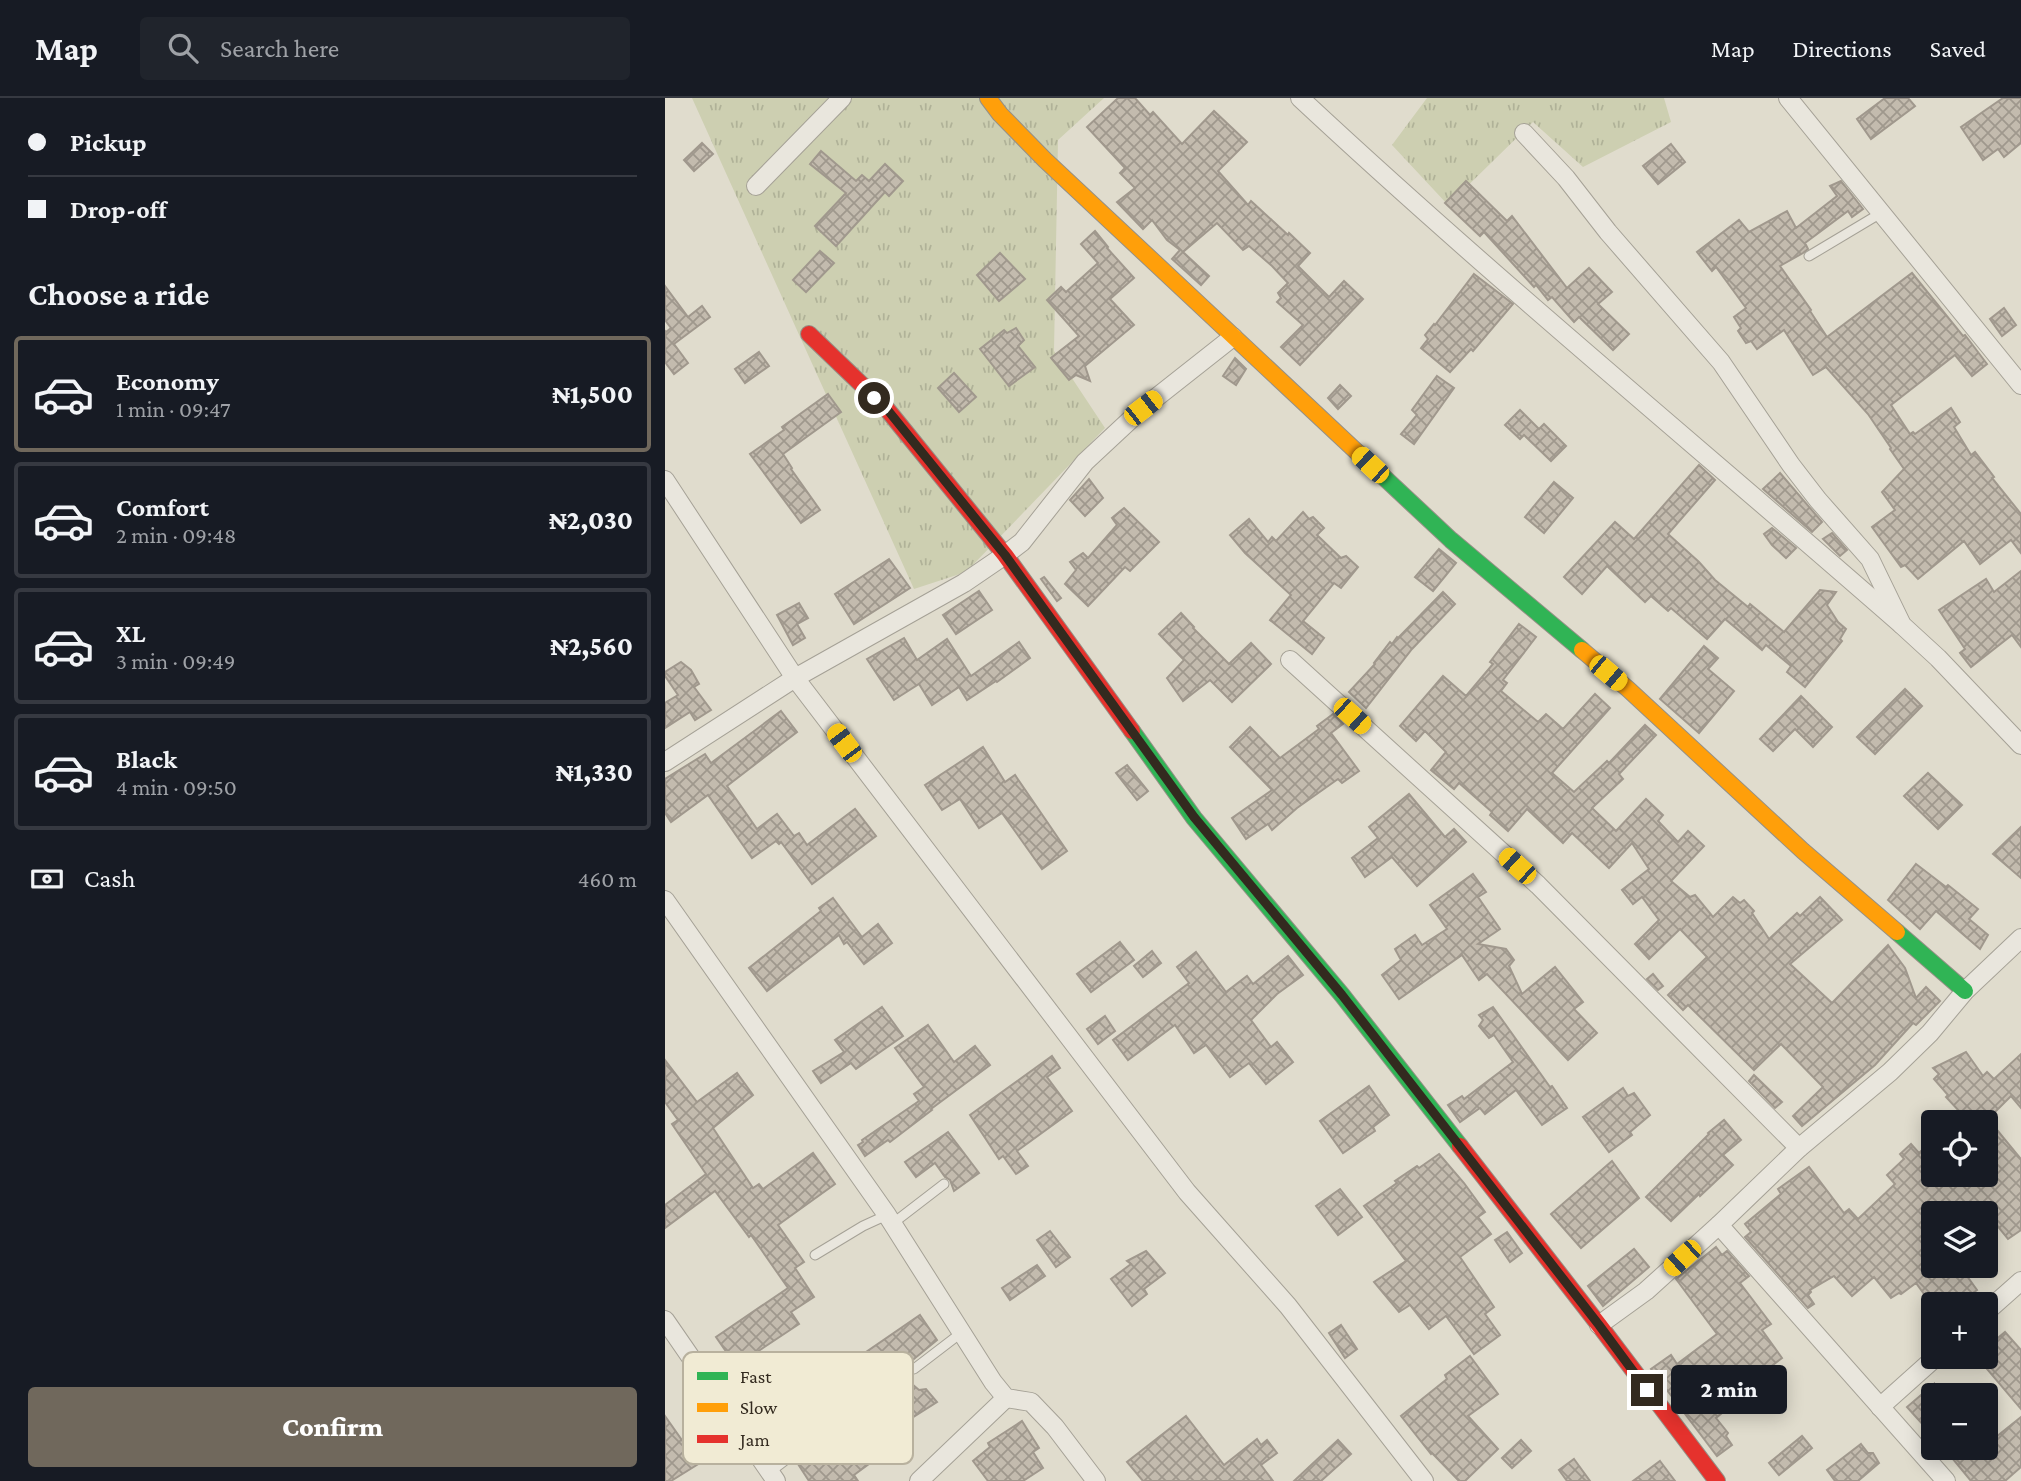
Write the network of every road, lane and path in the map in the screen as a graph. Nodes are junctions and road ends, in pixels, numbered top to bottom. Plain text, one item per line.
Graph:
1 (842, 98) edge
2 (988, 98) edge
3 (1300, 98) edge
4 (1788, 98) edge
5 (1524, 133) dead end
6 (756, 186) dead end
7 (1881, 213) junction
8 (1809, 256) dead end
9 (809, 334) dead end
10 (1233, 337) junction
11 (2021, 386) edge
12 (665, 480) edge
13 (1005, 555) junction
14 (1902, 625) junction
15 (1290, 660) dead end
16 (795, 678) junction
17 (2021, 745) edge
18 (665, 762) edge
19 (665, 900) edge
20 (2021, 938) edge
21 (1965, 991) junction
22 (1800, 1148) junction
23 (944, 1184) dead end
24 (890, 1220) junction
25 (1720, 1225) junction
26 (815, 1255) dead end
27 (2021, 1281) edge
28 (1998, 1301) edge
29 (665, 1320) edge
30 (1599, 1325) junction
31 (961, 1333) junction
32 (687, 1352) edge
33 (914, 1369) dead end
34 (1922, 1369) edge
35 (1006, 1398) junction
36 (1880, 1407) junction
37 (786, 1464) edge
38 (773, 1477) edge
39 (919, 1481) edge
40 (1096, 1481) edge
41 (1424, 1481) edge
42 (1717, 1481) edge
43 (1946, 1481) edge

1 - 6 street
2 - 10 street
3 - 14 street
4 - 7 street
5 - 14 street
7 - 8 lane
7 - 11 street
9 - 13 street
10 - 13 street
10 - 21 street
12 - 16 street
13 - 16 street
13 - 30 street
14 - 17 street
15 - 22 street
16 - 18 street
16 - 41 street
19 - 24 street
20 - 21 street
21 - 22 street
22 - 25 street
23 - 24 lane
24 - 26 lane
24 - 31 street
25 - 30 street
25 - 36 street
27 - 28 street
29 - 32 street
30 - 42 street
31 - 33 lane
31 - 35 street
34 - 36 street
35 - 39 street
35 - 40 street
36 - 43 street
37 - 38 lane

